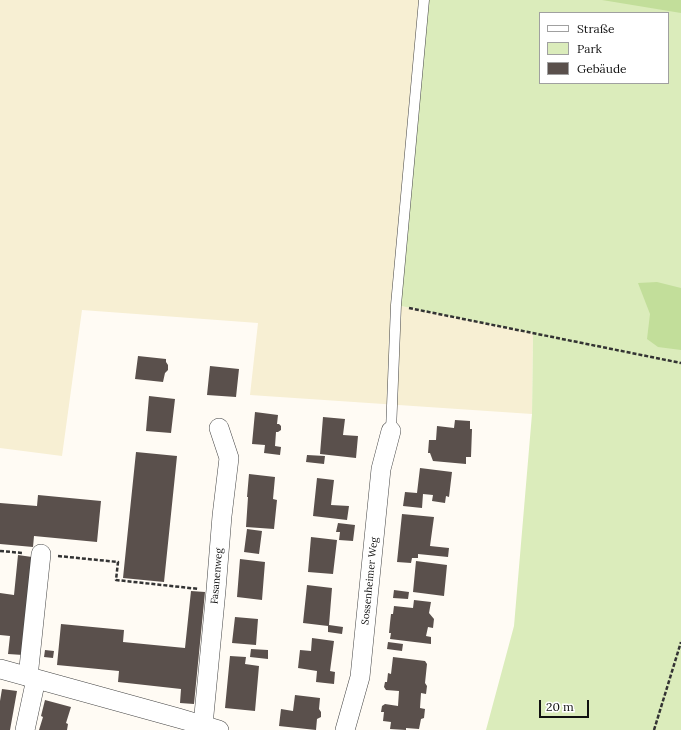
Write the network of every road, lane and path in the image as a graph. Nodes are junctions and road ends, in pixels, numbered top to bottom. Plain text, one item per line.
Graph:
1 (424, 0) edge
2 (396, 305) junction
3 (681, 363) edge
4 (219, 428) dead end
5 (391, 431) joint
6 (0, 551) edge
7 (41, 554) junction
8 (216, 590) junction
9 (681, 642) edge
10 (0, 669) edge
11 (32, 678) junction
12 (177, 724) edge
13 (211, 728) edge
14 (25, 730) edge
15 (345, 730) edge
16 (654, 730) edge

1 - 2 lane
2 - 3 path
2 - 5 lane
4 - 8 street, Fasanenweg
5 - 15 street, Sossenheimer Weg
6 - 7 path
7 - 8 path
7 - 11 street
8 - 13 street, Fasanenweg
9 - 16 path
10 - 11 street, Fasanenweg
11 - 12 street, Fasanenweg
11 - 14 street
12 - 13 street, Fasanenweg

